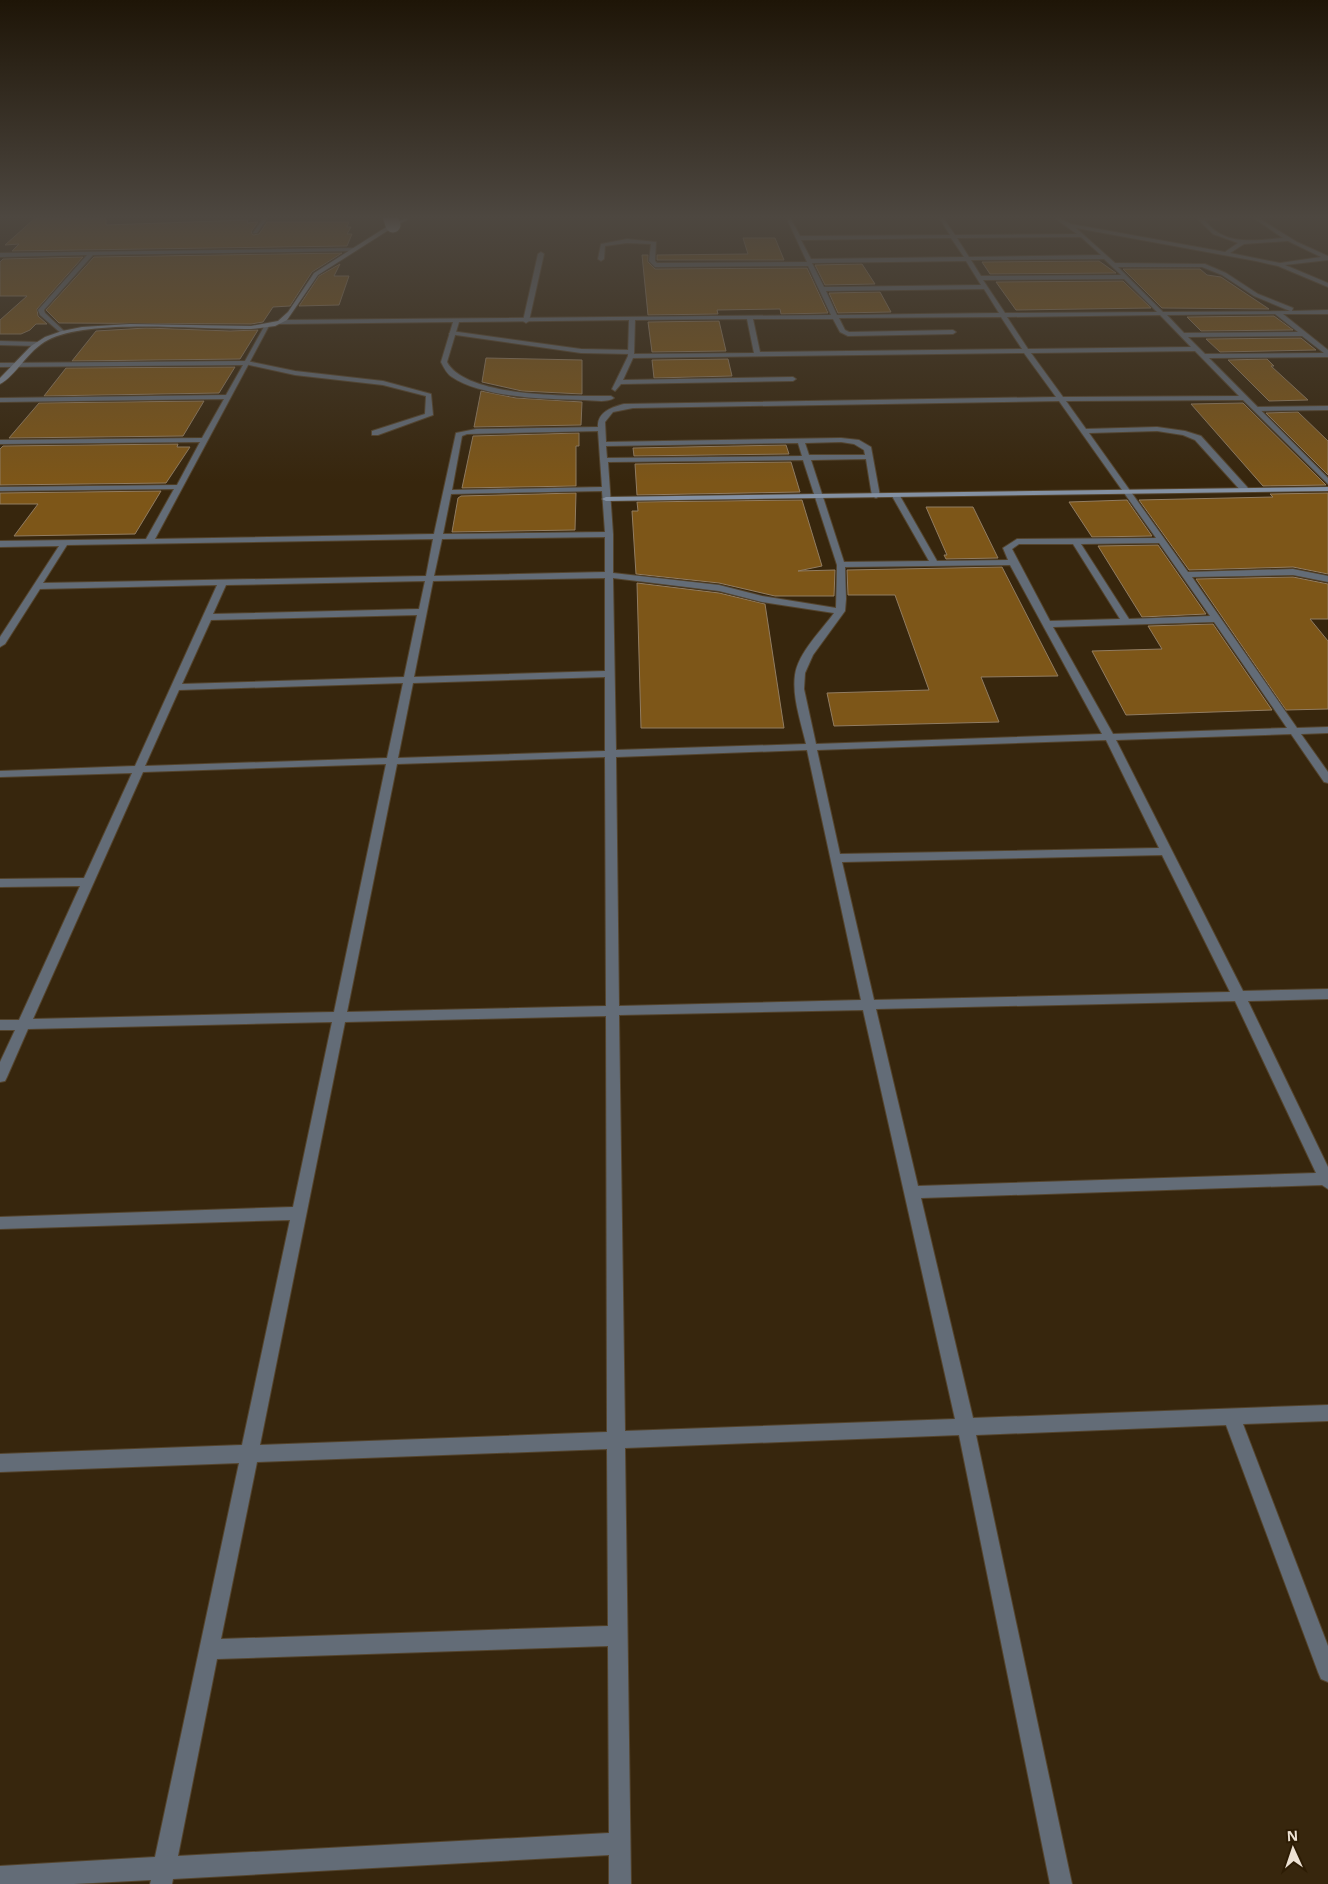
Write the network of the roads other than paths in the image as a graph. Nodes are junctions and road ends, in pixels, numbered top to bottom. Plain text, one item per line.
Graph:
1 (44, 307) edge
2 (294, 307) edge
3 (529, 307) edge
4 (830, 307) edge
5 (997, 307) edge
6 (1156, 307) edge
7 (1285, 307) edge
8 (1276, 312) junction
9 (1300, 312) junction
10 (1328, 312) edge
11 (1163, 314) junction
12 (1003, 316) junction
13 (897, 317) junction
14 (942, 317) junction
15 (836, 318) junction
16 (632, 319) junction
17 (750, 319) junction
18 (526, 321) junction
19 (280, 322) junction
20 (456, 322) junction
21 (268, 325) junction
22 (62, 332) junction
23 (953, 332) junction
24 (451, 333) junction
25 (907, 333) junction
26 (1304, 334) junction
27 (1183, 335) junction
28 (958, 339) dead end
29 (0, 343) edge
30 (37, 344) junction
31 (963, 345) dead end
32 (1197, 349) junction
33 (1026, 351) junction
34 (968, 352) junction
35 (631, 354) junction
36 (757, 354) junction
37 (1328, 354) edge
38 (1204, 356) junction
39 (247, 363) junction
40 (0, 365) edge
41 (16, 365) junction
42 (793, 379) dead end
43 (0, 382) edge
44 (618, 382) junction
45 (229, 397) junction
46 (611, 398) junction
47 (1059, 398) junction
48 (1245, 398) junction
49 (0, 400) edge
50 (614, 408) junction
51 (1328, 408) edge
52 (1256, 409) junction
53 (602, 429) junction
54 (1083, 431) junction
55 (375, 433) dead end
56 (205, 440) junction
57 (802, 440) junction
58 (0, 442) edge
59 (603, 444) junction
60 (870, 457) junction
61 (807, 458) junction
62 (604, 460) junction
63 (1328, 482) edge
64 (179, 486) junction
65 (0, 489) edge
66 (1328, 489) edge
67 (1245, 490) junction
68 (447, 492) junction
69 (1128, 492) junction
70 (606, 494) junction
71 (876, 496) junction
72 (896, 496) junction
73 (819, 497) junction
74 (609, 534) junction
75 (437, 537) junction
76 (1161, 540) junction
77 (1076, 541) junction
78 (149, 542) junction
79 (0, 544) edge
80 (64, 544) junction
81 (935, 564) junction
82 (841, 565) junction
83 (1017, 568) junction
84 (609, 575) junction
85 (1185, 575) junction
86 (429, 578) junction
87 (1328, 579) edge
88 (222, 582) junction
89 (37, 586) junction
90 (840, 611) junction
91 (422, 612) junction
92 (207, 617) junction
93 (1216, 619) junction
94 (1126, 622) junction
95 (1047, 624) junction
96 (0, 644) edge
97 (610, 674) junction
98 (408, 680) junction
99 (176, 687) junction
100 (1328, 730) edge
101 (1294, 731) junction
102 (1109, 738) junction
103 (812, 748) junction
104 (611, 755) junction
105 (391, 761) junction
106 (138, 769) junction
107 (0, 774) edge
108 (1328, 780) edge
109 (1166, 851) junction
110 (834, 858) junction
111 (88, 882) junction
112 (0, 883) edge
113 (1328, 994) edge
114 (1238, 996) junction
115 (870, 1005) junction
116 (613, 1010) junction
117 (338, 1017) junction
118 (0, 1025) edge
119 (24, 1025) junction
120 (0, 1077) edge
121 (1327, 1181) edge
122 (913, 1192) junction
123 (298, 1213) junction
124 (0, 1222) edge
125 (1328, 1413) edge
126 (1231, 1416) junction
127 (966, 1426) junction
128 (616, 1440) junction
129 (249, 1454) junction
130 (0, 1463) edge
131 (618, 1636) junction
132 (209, 1649) junction
133 (1328, 1672) edge
134 (620, 1844) junction
135 (163, 1876) edge
136 (0, 1878) edge
137 (620, 1884) edge
138 (1061, 1884) edge

1 - 22 street
2 - 19 street
3 - 18 street
4 - 15 street
5 - 12 street
6 - 11 street
7 - 9 street
8 - 9 street
8 - 11 street
8 - 26 street
9 - 10 street
11 - 12 street
11 - 27 street
12 - 14 street
12 - 33 street
13 - 14 street
13 - 15 street
13 - 25 street
14 - 23 street
15 - 17 street
15 - 25 street
16 - 17 street
16 - 18 street
16 - 35 street
17 - 36 street
18 - 20 street
19 - 20 street
19 - 21 street
20 - 24 street
21 - 22 street
21 - 39 street
22 - 30 street
23 - 25 street
23 - 28 street
24 - 35 street
24 - 46 street
26 - 27 street
26 - 37 street
27 - 32 street
29 - 30 street
30 - 41 street
31 - 34 street
32 - 33 street
32 - 38 street
33 - 34 street
33 - 47 street
34 - 36 street
35 - 36 street
35 - 44 street
37 - 38 street
38 - 48 street
39 - 41 street
39 - 45 street
39 - 55 street
40 - 41 street
41 - 43 street
42 - 44 street
44 - 46 street
45 - 49 street
45 - 56 street
46 - 50 street
47 - 48 street
47 - 50 street
47 - 54 street
48 - 52 street
50 - 53 street
51 - 52 street
52 - 63 street
53 - 59 street
53 - 68 street
54 - 67 street
54 - 69 street
56 - 58 street
56 - 64 street
57 - 59 street
57 - 60 street
57 - 61 street
59 - 62 street
60 - 61 street
60 - 71 street
61 - 62 street
61 - 73 street
62 - 70 street
64 - 65 street
64 - 78 street
66 - 67 street
67 - 69 street
68 - 70 street
68 - 75 street
69 - 72 street
69 - 76 street
70 - 73 street
70 - 74 street
71 - 72 street
71 - 73 street
72 - 81 street
73 - 82 street
74 - 75 street
74 - 84 street
75 - 78 street
75 - 86 street
76 - 77 street
76 - 85 street
77 - 83 street
77 - 94 street
78 - 80 street
79 - 80 street
80 - 89 street
81 - 82 street
81 - 83 street
82 - 90 street
83 - 95 street
84 - 86 street
84 - 90 street
84 - 97 street
85 - 87 street
85 - 93 street
86 - 88 street
86 - 91 street
88 - 89 street
88 - 92 street
89 - 96 street
90 - 103 street
91 - 92 street
91 - 98 street
92 - 99 street
93 - 94 street
93 - 101 street
94 - 95 street
95 - 102 street
97 - 98 street
97 - 104 street
98 - 99 street
98 - 105 street
99 - 106 street
100 - 101 street
101 - 102 street
101 - 108 street
102 - 103 street
102 - 109 street
103 - 104 street
103 - 110 street
104 - 105 street
104 - 116 street
105 - 106 street
105 - 117 street
106 - 107 street
106 - 111 street
109 - 110 street
109 - 114 street
110 - 115 street
111 - 112 street
111 - 119 street
113 - 114 street
114 - 115 street
114 - 121 street
115 - 116 street
115 - 122 street
116 - 117 street
116 - 128 street
117 - 119 street
117 - 123 street
118 - 119 street
119 - 120 street
121 - 122 street
122 - 127 street
123 - 124 street
123 - 129 street
125 - 126 street
126 - 127 street
126 - 133 street
127 - 128 street
127 - 138 street
128 - 129 street
128 - 131 street
129 - 130 street
129 - 132 street
131 - 132 street
131 - 134 street
132 - 135 street
134 - 135 street
134 - 137 street
135 - 136 street

